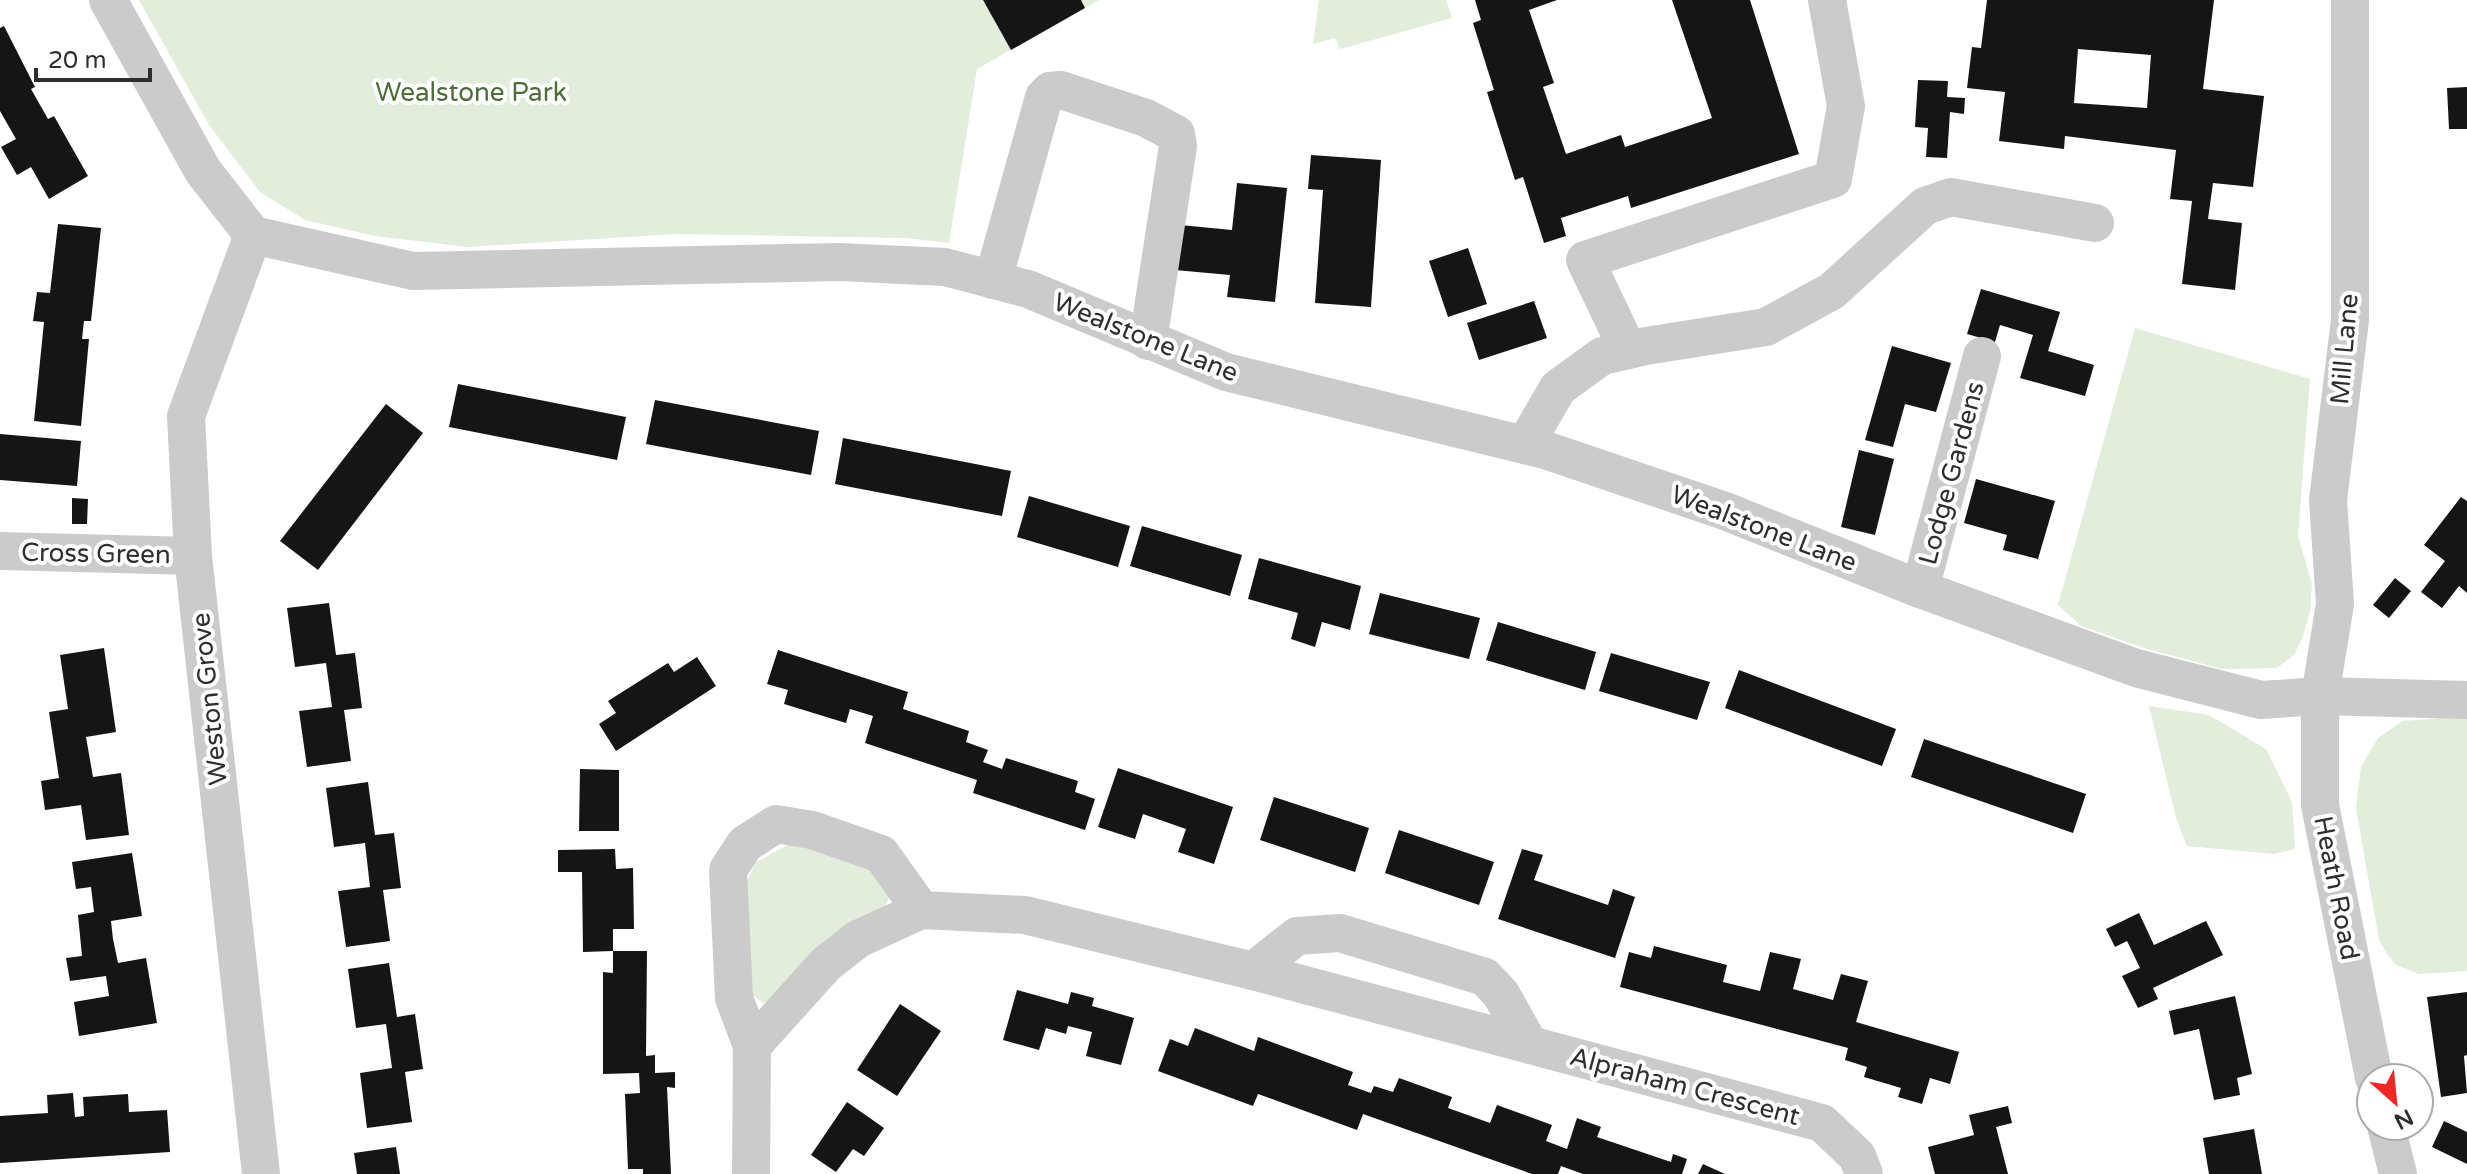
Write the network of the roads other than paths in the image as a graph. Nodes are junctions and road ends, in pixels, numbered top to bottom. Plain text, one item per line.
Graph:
1 (108, 0) edge
2 (1827, 0) edge
3 (2350, 0) edge
4 (2095, 223) dead end
5 (253, 235) junction
6 (993, 280) junction
7 (1148, 341) junction
8 (1628, 350) junction
9 (1982, 356) dead end
10 (1525, 445) junction
11 (0, 551) edge
12 (193, 556) junction
13 (1920, 589) junction
14 (2320, 696) junction
15 (2467, 700) edge
16 (921, 910) junction
17 (1253, 971) junction
18 (1529, 1044) junction
19 (752, 1046) junction
20 (2371, 1062) edge
21 (2390, 1142) edge
22 (261, 1174) edge
23 (751, 1174) edge
24 (1864, 1174) edge
25 (2398, 1174) edge

1 - 5 street
2 - 8 street
3 - 14 street, Mill Lane
4 - 8 street
5 - 6 street, Wealstone Lane
5 - 12 street, Weston Grove
6 - 7 street, Wealstone Lane
6 - 7 street
7 - 10 street, Wealstone Lane
8 - 10 street
9 - 13 street, Lodge Gardens
10 - 13 street, Wealstone Lane
11 - 12 street, Cross Green
12 - 22 street, Weston Grove
13 - 14 street, Wealstone Lane
14 - 15 street, Wealstone Lane
14 - 20 street, Heath Road
16 - 17 street, Alpraham Crescent
16 - 19 street, Alpraham Crescent
16 - 19 street
17 - 18 street, Alpraham Crescent
17 - 18 street
18 - 24 street, Alpraham Crescent
19 - 23 street
21 - 25 street

